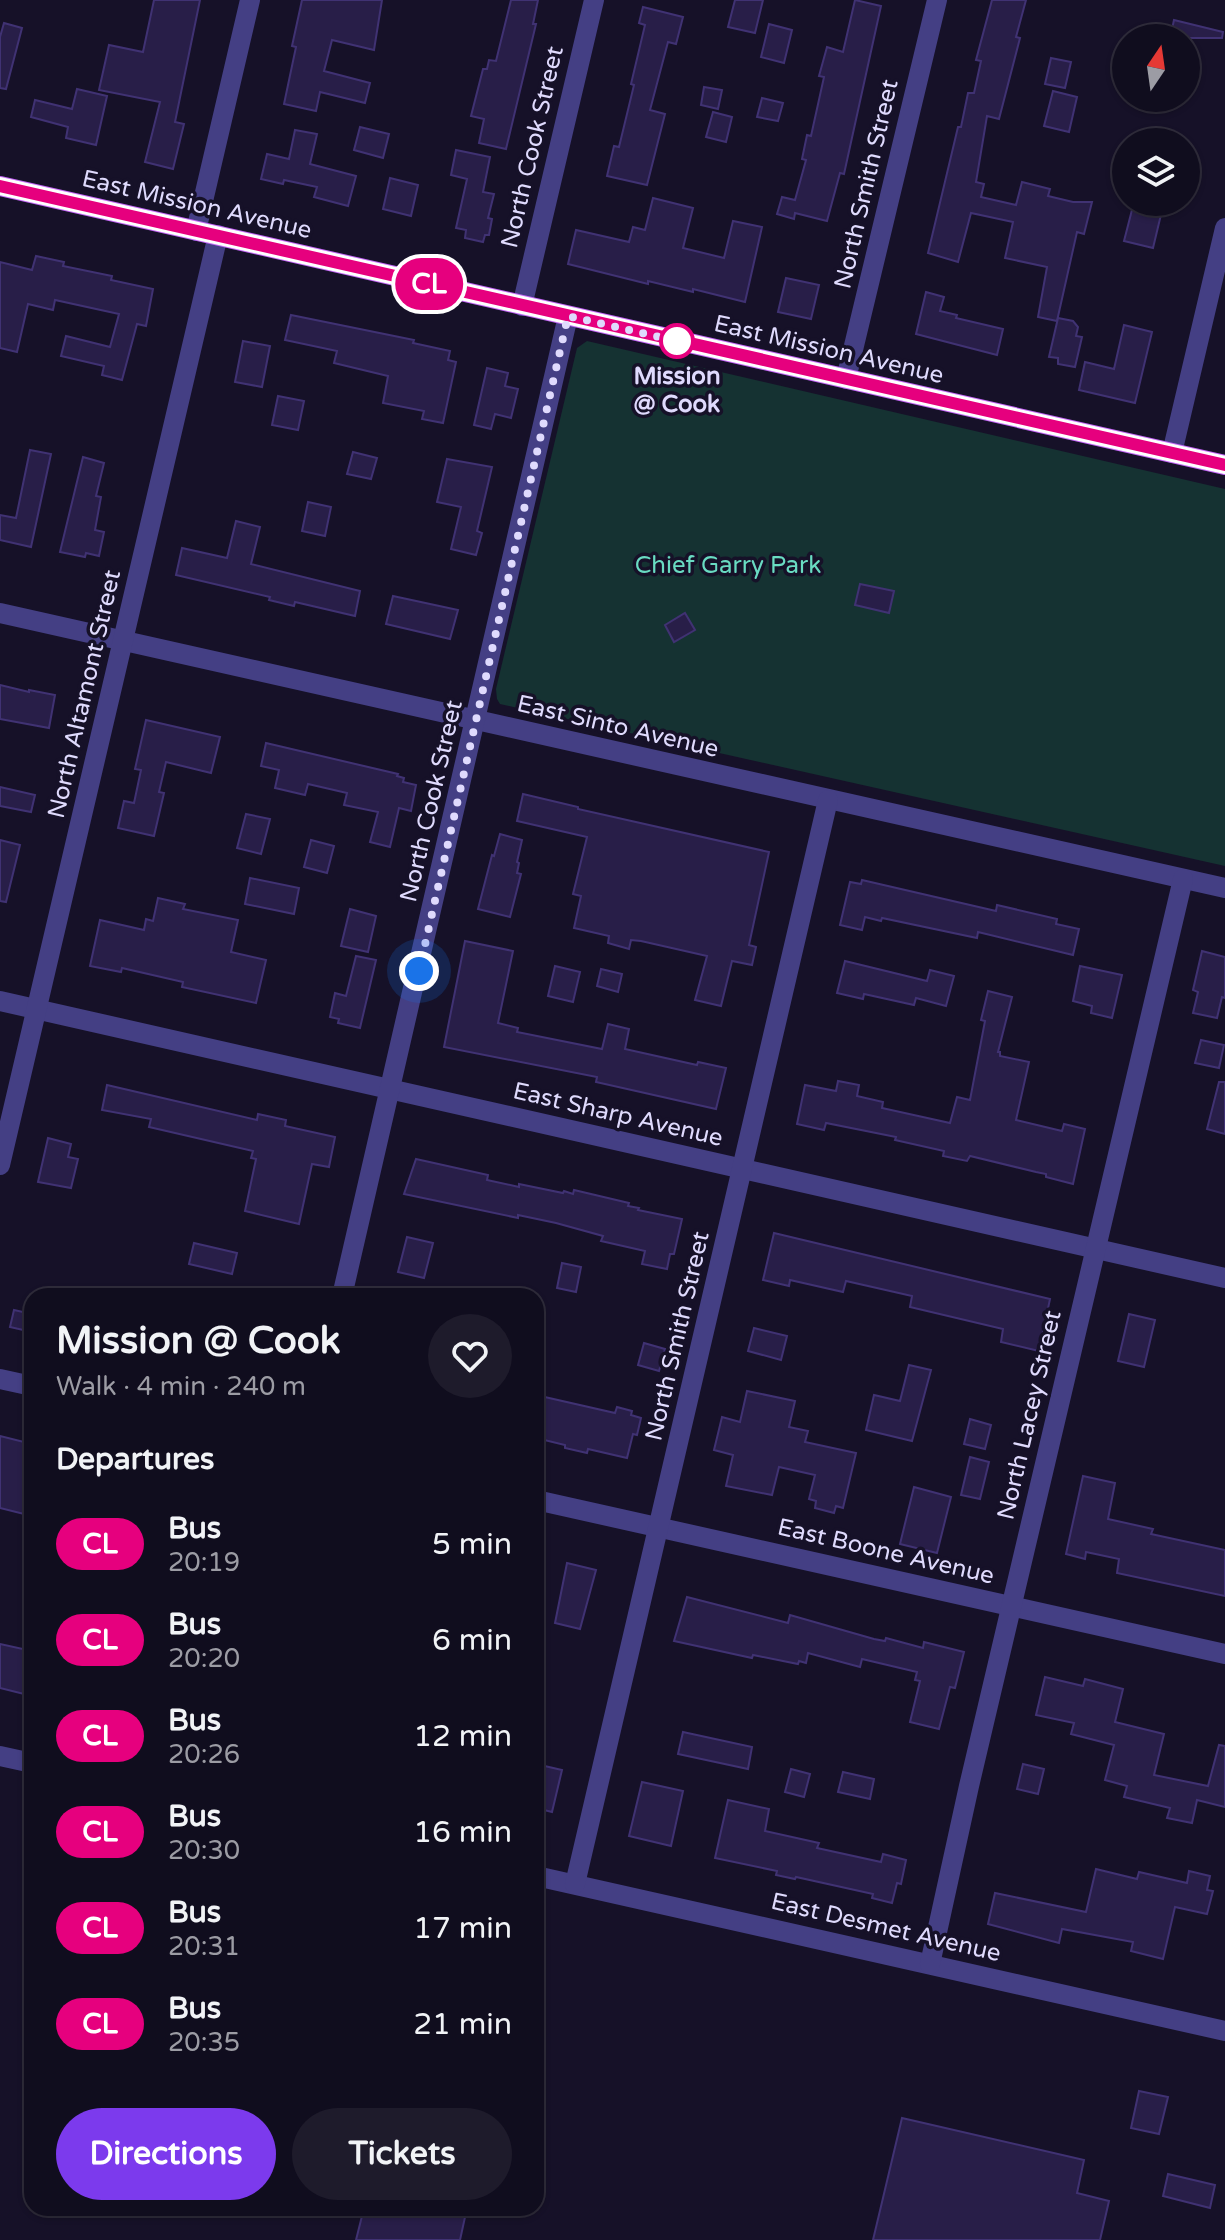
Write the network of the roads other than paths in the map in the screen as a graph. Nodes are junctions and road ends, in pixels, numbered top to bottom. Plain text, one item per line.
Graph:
1 (250, 0) edge
2 (594, 0) edge
3 (937, 0) edge
4 (0, 186) edge
5 (1225, 228) edge
6 (196, 231) junction
7 (218, 235) junction
8 (522, 306) junction
9 (568, 316) junction
10 (846, 379) junction
11 (1172, 453) junction
12 (1225, 465) edge
13 (0, 613) edge
14 (124, 639) junction
15 (476, 721) junction
16 (828, 800) junction
17 (1183, 879) junction
18 (1225, 888) edge
19 (0, 1001) edge
20 (35, 1009) junction
21 (390, 1089) junction
22 (0, 1165) edge
23 (742, 1169) junction
24 (1095, 1248) junction
25 (1225, 1278) edge
26 (344, 1288) edge
27 (0, 1379) edge
28 (24, 1384) edge
29 (544, 1502) edge
30 (660, 1527) junction
31 (1011, 1606) junction
32 (1225, 1654) edge
33 (0, 1756) edge
34 (24, 1761) edge
35 (544, 1878) edge
36 (575, 1884) junction
37 (930, 1964) junction
38 (1225, 2031) edge

1 - 6 street
2 - 8 street, North Cook Street
3 - 10 street, North Smith Street
4 - 6 main road, East Mission Avenue
5 - 11 street
6 - 7 main road, East Mission Avenue
7 - 8 main road, East Mission Avenue
7 - 14 street, North Altamont Street
8 - 9 main road, East Mission Avenue
9 - 10 main road, East Mission Avenue
9 - 15 street, North Cook Street
10 - 11 main road, East Mission Avenue
11 - 12 main road, East Mission Avenue
13 - 14 street, East Sinto Avenue
14 - 15 street, East Sinto Avenue
14 - 20 street, North Altamont Street
15 - 16 street, East Sinto Avenue
15 - 21 street, North Cook Street
16 - 17 street, East Sinto Avenue
16 - 23 street, North Smith Street
17 - 18 street, East Sinto Avenue
17 - 24 street, North Lacey Street
19 - 20 street, East Sharp Avenue
20 - 21 street, East Sharp Avenue
20 - 22 street, North Altamont Street
21 - 23 street, East Sharp Avenue
21 - 26 street, North Cook Street
23 - 24 street, East Sharp Avenue
23 - 30 street, North Smith Street
24 - 25 street, East Sharp Avenue
24 - 31 street, North Lacey Street
27 - 28 street
29 - 30 street, East Boone Avenue
30 - 31 street, East Boone Avenue
30 - 36 street, North Smith Street
31 - 32 street, East Boone Avenue
31 - 37 street, North Lacey Street
33 - 34 street
35 - 36 street, East Desmet Avenue
36 - 37 street, East Desmet Avenue
37 - 38 street, East Desmet Avenue

